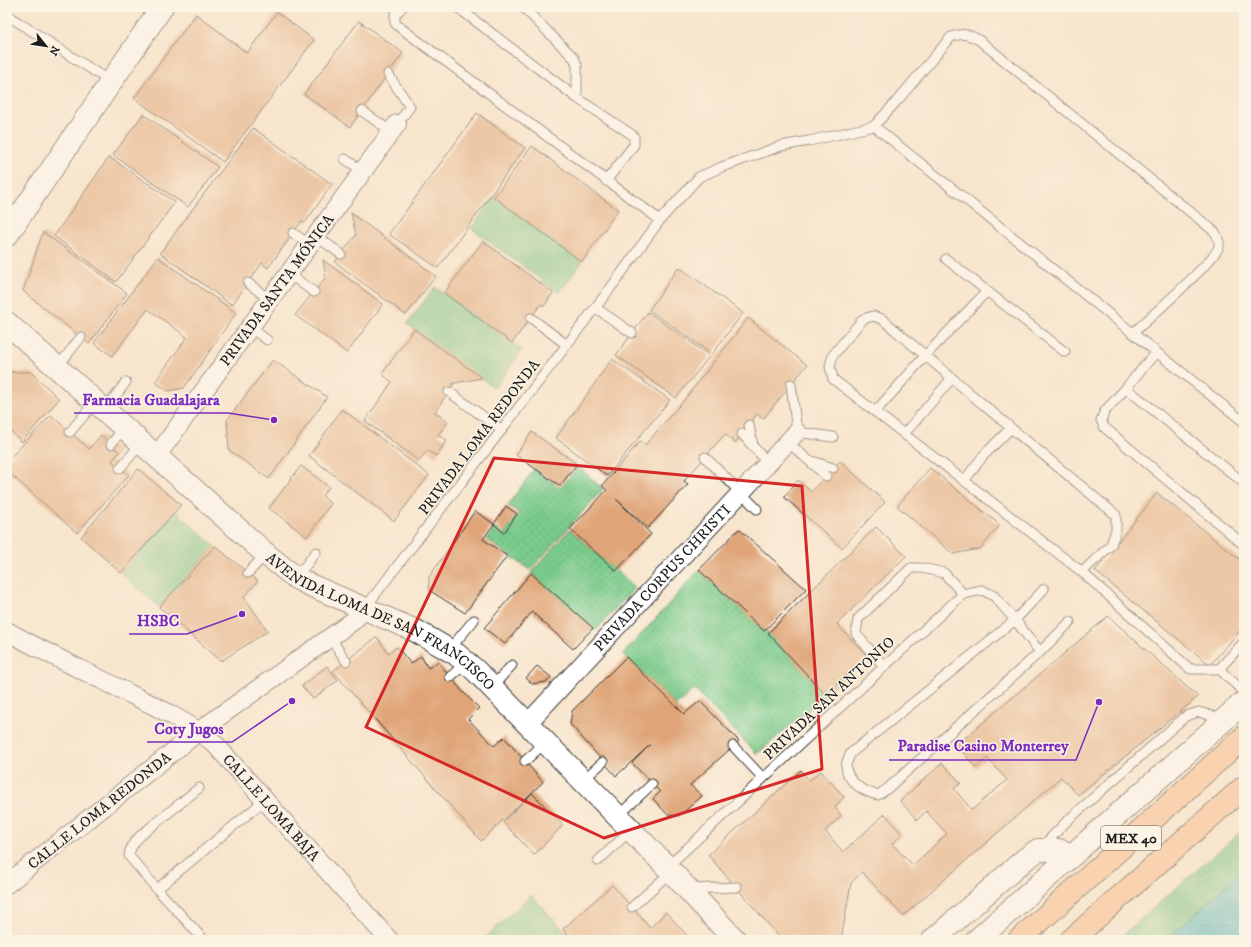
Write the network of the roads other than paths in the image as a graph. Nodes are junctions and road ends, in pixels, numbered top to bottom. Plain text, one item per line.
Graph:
1 (162, 7) edge
2 (402, 7) edge
3 (457, 7) edge
4 (523, 7) edge
5 (7, 15) edge
6 (388, 74) dead end
7 (111, 82) junction
8 (577, 98) junction
9 (362, 111) dead end
10 (874, 126) junction
11 (394, 128) junction
12 (345, 159) dead end
13 (363, 171) junction
14 (606, 181) junction
15 (660, 220) junction
16 (293, 233) dead end
17 (7, 235) edge
18 (313, 240) junction
19 (341, 254) dead end
20 (946, 259) dead end
21 (289, 274) junction
22 (248, 283) dead end
23 (987, 291) junction
24 (314, 292) dead end
25 (270, 300) junction
26 (596, 308) junction
27 (531, 318) dead end
28 (8, 327) edge
29 (250, 327) junction
30 (632, 333) dead end
31 (1133, 333) junction
32 (81, 337) dead end
33 (267, 340) dead end
34 (567, 345) junction
35 (1065, 352) dead end
36 (1156, 352) junction
37 (926, 355) junction
38 (57, 368) junction
39 (952, 378) junction
40 (126, 382) dead end
41 (791, 384) dead end
42 (1126, 388) junction
43 (449, 392) dead end
44 (100, 406) junction
45 (876, 412) junction
46 (1244, 422) edge
47 (749, 425) dead end
48 (1011, 428) junction
49 (502, 430) junction
50 (70, 432) dead end
51 (742, 434) dead end
52 (904, 434) junction
53 (793, 437) junction
54 (833, 437) dead end
55 (753, 446) junction
56 (149, 450) junction
57 (705, 457) dead end
58 (808, 460) junction
59 (768, 463) junction
60 (120, 468) dead end
61 (833, 468) dead end
62 (826, 476) dead end
63 (964, 481) junction
64 (1244, 483) edge
65 (741, 493) junction
66 (757, 509) dead end
67 (1244, 545) edge
68 (316, 552) dead end
69 (266, 554) junction
70 (1082, 572) junction
71 (248, 573) dead end
72 (296, 578) junction
73 (1044, 589) dead end
74 (963, 594) junction
75 (365, 609) junction
76 (474, 620) dead end
77 (1015, 620) junction
78 (1070, 622) dead end
79 (7, 631) edge
80 (330, 637) junction
81 (1244, 642) edge
82 (449, 650) junction
83 (1040, 652) junction
84 (346, 661) dead end
85 (466, 663) junction
86 (512, 665) dead end
87 (884, 666) junction
88 (1219, 669) junction
89 (450, 677) dead end
90 (492, 687) junction
91 (1244, 692) edge
92 (1244, 702) edge
93 (1224, 720) junction
94 (527, 724) junction
95 (199, 731) junction
96 (1244, 737) edge
97 (545, 743) junction
98 (733, 746) dead end
99 (525, 761) dead end
100 (603, 762) dead end
101 (763, 778) junction
102 (582, 781) junction
103 (652, 784) dead end
104 (1244, 787) edge
105 (200, 788) dead end
106 (265, 800) junction
107 (624, 824) junction
108 (1038, 850) junction
109 (1073, 855) junction
110 (598, 861) dead end
111 (669, 869) junction
112 (7, 884) edge
113 (737, 887) dead end
114 (158, 889) junction
115 (687, 889) junction
116 (632, 907) dead end
117 (204, 940) edge
118 (390, 940) edge
119 (735, 940) edge
120 (933, 940) edge
121 (977, 940) edge
122 (1019, 940) edge
123 (1071, 940) edge

1 - 7 street
2 - 14 lane
3 - 8 lane
4 - 8 lane
5 - 7 lane
6 - 11 lane
7 - 17 street
8 - 14 lane
9 - 11 lane
10 - 15 lane, PRIVADA LOMA REDONDA
10 - 31 lane
10 - 31 lane
11 - 13 street, PRIVADA SANTA MÓNICA
12 - 13 lane
13 - 18 street, PRIVADA SANTA MÓNICA
14 - 15 lane
15 - 26 lane, PRIVADA LOMA REDONDA
16 - 18 lane
18 - 19 lane
18 - 21 street, PRIVADA SANTA MÓNICA
20 - 23 lane
21 - 24 lane
21 - 25 street, PRIVADA SANTA MÓNICA
22 - 25 lane
23 - 35 lane
23 - 37 lane
25 - 29 street, PRIVADA SANTA MÓNICA
26 - 30 lane
26 - 34 lane, PRIVADA LOMA REDONDA
27 - 34 lane
28 - 38 street, AVENIDA LOMA DE SAN FRANCISCO
29 - 33 lane
29 - 56 street, PRIVADA SANTA MÓNICA
31 - 36 lane
32 - 38 lane
34 - 49 lane, PRIVADA LOMA REDONDA
36 - 42 lane
36 - 46 lane
37 - 39 lane
37 - 45 lane
37 - 45 lane
38 - 44 street, AVENIDA LOMA DE SAN FRANCISCO
39 - 48 lane
39 - 52 lane
40 - 44 lane
41 - 53 lane
42 - 64 lane
42 - 67 lane
43 - 49 lane
44 - 50 lane
44 - 56 street, AVENIDA LOMA DE SAN FRANCISCO
45 - 52 lane
47 - 55 lane
48 - 63 lane
48 - 70 lane
49 - 75 lane, PRIVADA LOMA REDONDA
51 - 55 lane
52 - 63 lane
53 - 54 lane
53 - 58 lane
53 - 59 street, PRIVADA CORPUS CHRISTI
55 - 59 lane
56 - 60 lane
56 - 69 street, AVENIDA LOMA DE SAN FRANCISCO
57 - 65 lane
58 - 61 lane
58 - 62 lane
59 - 65 street, PRIVADA CORPUS CHRISTI
63 - 70 lane
65 - 66 lane
65 - 94 street, PRIVADA CORPUS CHRISTI
68 - 72 lane
69 - 71 lane
69 - 72 street, AVENIDA LOMA DE SAN FRANCISCO
70 - 88 lane
72 - 75 street, AVENIDA LOMA DE SAN FRANCISCO
73 - 77 lane
74 - 77 lane
74 - 87 lane, PRIVADA SAN ANTONIO
74 - 87 lane
75 - 80 street, CALLE LOMA REDONDA
75 - 82 street, AVENIDA LOMA DE SAN FRANCISCO
76 - 82 lane
77 - 83 lane
77 - 83 lane
78 - 83 lane
79 - 95 street, CALLE LOMA BAJA
80 - 84 lane
80 - 95 street, CALLE LOMA REDONDA
81 - 88 lane
82 - 85 street, AVENIDA LOMA DE SAN FRANCISCO
85 - 89 lane
85 - 90 street, AVENIDA LOMA DE SAN FRANCISCO
86 - 90 lane
87 - 101 lane, PRIVADA SAN ANTONIO
88 - 91 lane
90 - 94 street, AVENIDA LOMA DE SAN FRANCISCO
92 - 93 street
93 - 108 lane
93 - 109 street
94 - 97 street, AVENIDA LOMA DE SAN FRANCISCO
95 - 106 street, CALLE LOMA BAJA
95 - 112 street, CALLE LOMA REDONDA
96 - 122 highway, MEX 40
97 - 99 lane
97 - 102 street, AVENIDA LOMA DE SAN FRANCISCO
98 - 101 lane
100 - 102 lane
101 - 111 lane, PRIVADA SAN ANTONIO
102 - 107 street, AVENIDA LOMA DE SAN FRANCISCO
103 - 107 lane
104 - 123 highway, MEX 40
105 - 114 lane
106 - 114 lane
106 - 118 street, CALLE LOMA BAJA
107 - 110 lane
107 - 111 street, AVENIDA LOMA DE SAN FRANCISCO
108 - 109 street
108 - 120 street
109 - 121 street
111 - 115 street, AVENIDA LOMA DE SAN FRANCISCO
111 - 116 lane, PRIVADA SAN ANTONIO
113 - 115 lane
114 - 117 lane
115 - 119 street, AVENIDA LOMA DE SAN FRANCISCO

